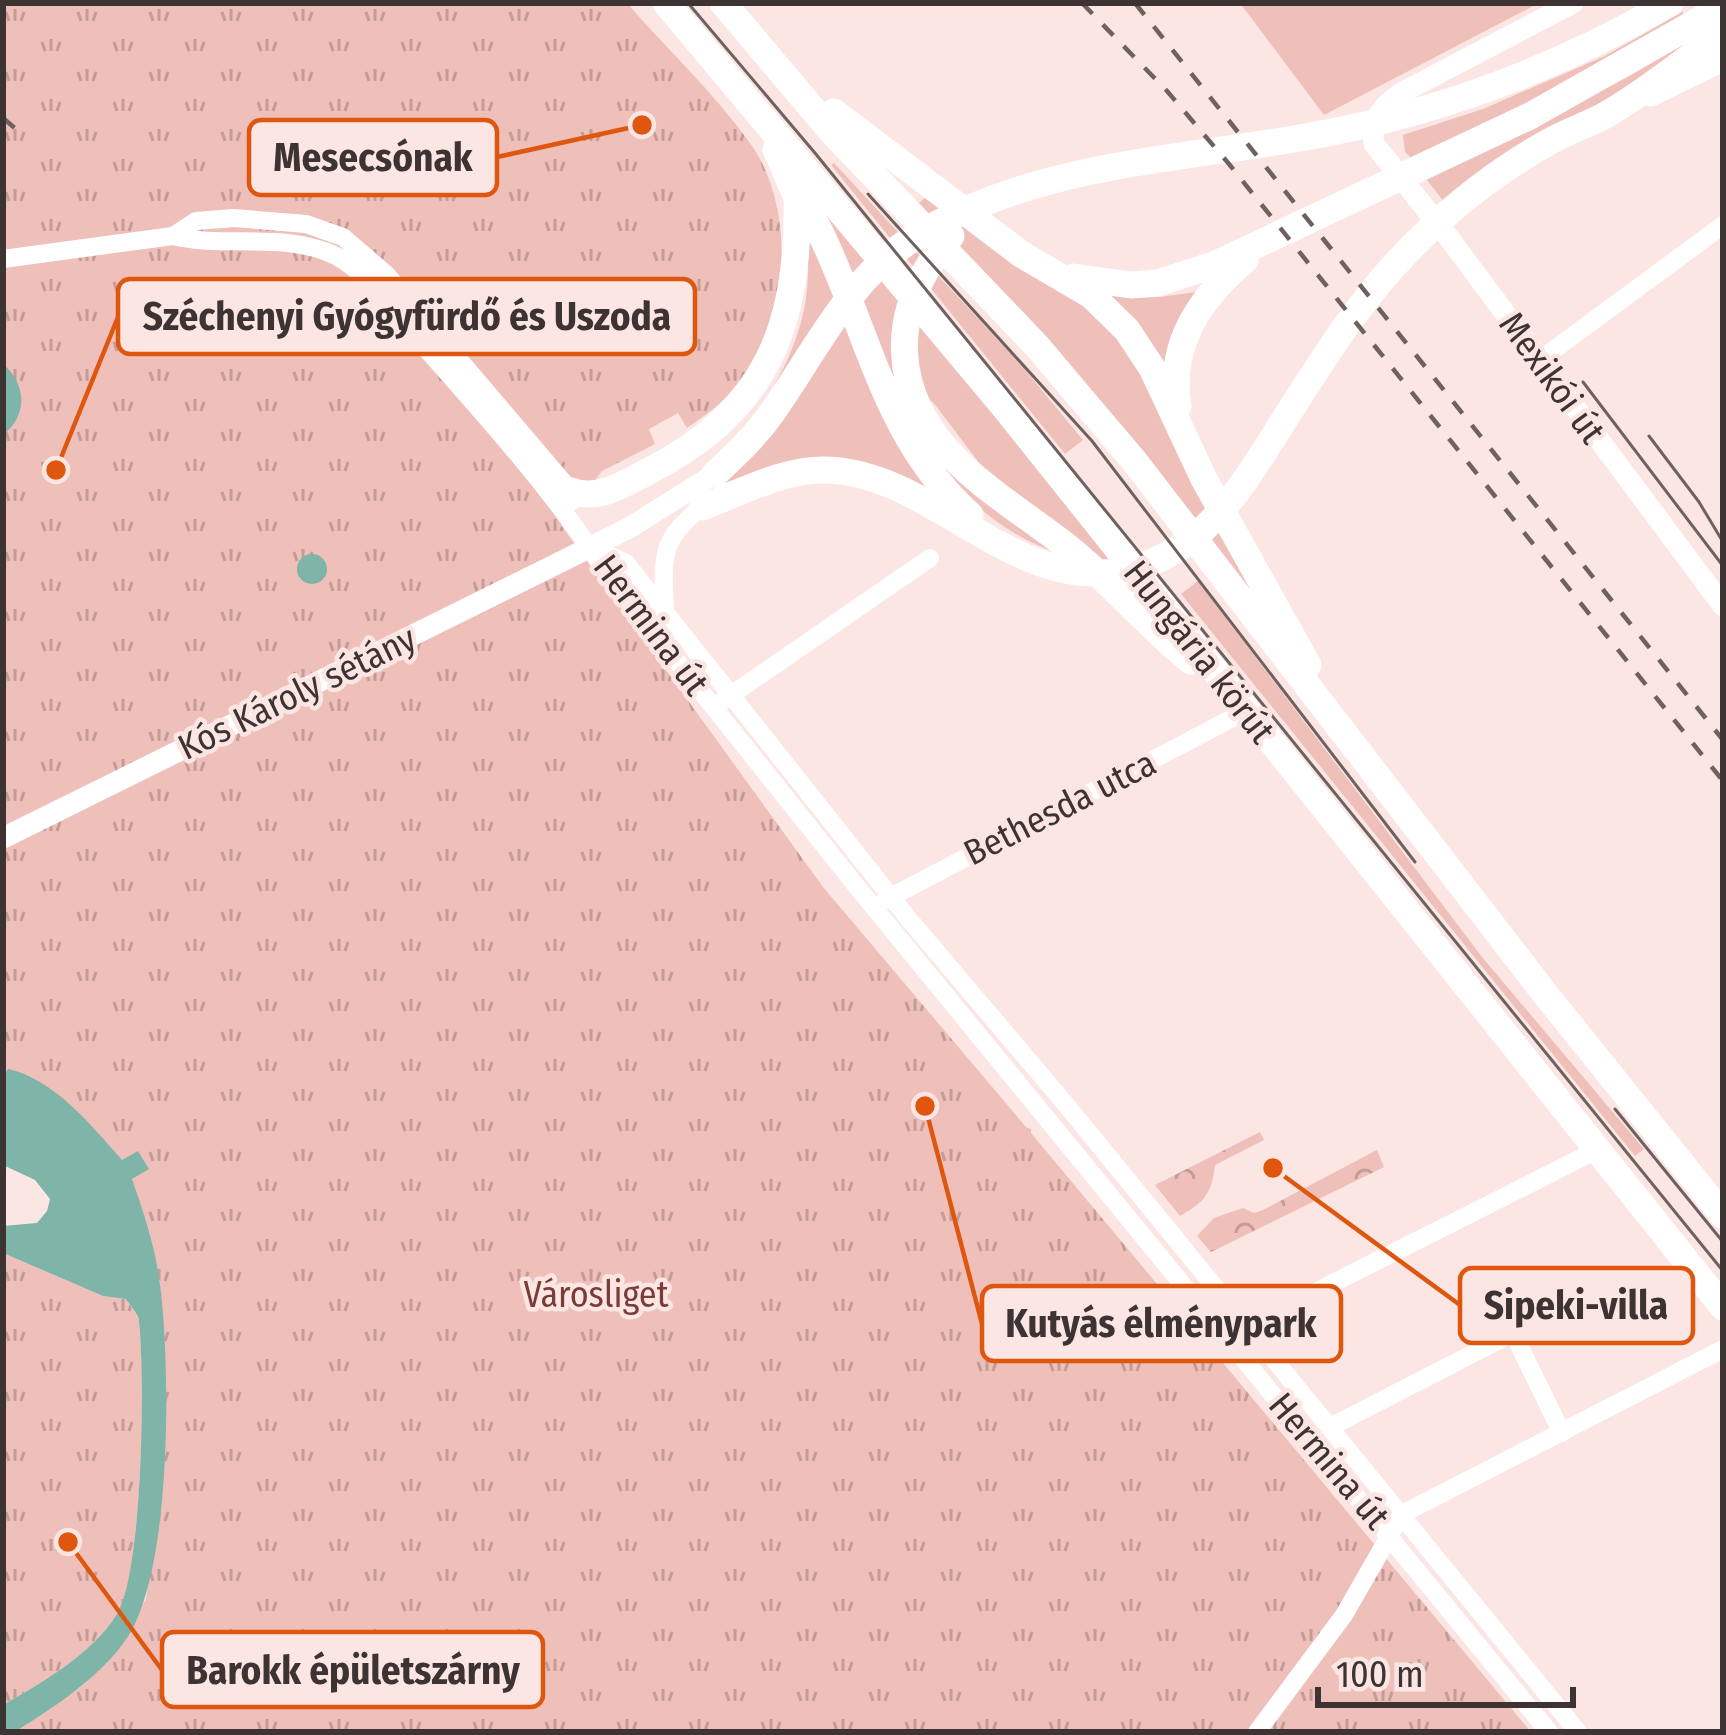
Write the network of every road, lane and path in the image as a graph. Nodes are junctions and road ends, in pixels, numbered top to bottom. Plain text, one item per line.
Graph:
1 (723, 3) edge
2 (1573, 3) edge
3 (1670, 3) edge
4 (1714, 3) edge
5 (670, 7) edge
6 (1723, 7) edge
7 (1677, 31) junction
8 (1723, 33) edge
9 (1723, 61) edge
10 (785, 77) junction
11 (754, 110) junction
12 (1606, 114) junction
13 (1047, 180) junction
14 (796, 196) junction
15 (1723, 225) edge
16 (173, 236) junction
17 (3, 259) edge
18 (1221, 270) junction
19 (1052, 272) junction
20 (1540, 360) junction
21 (1180, 424) junction
22 (715, 474) joint
23 (571, 491) junction
24 (701, 507) junction
25 (574, 526) junction
26 (629, 528) junction
27 (589, 546) junction
28 (1010, 548) junction
29 (930, 558) dead end
30 (1723, 606) edge
31 (665, 611) junction
32 (721, 702) junction
33 (1241, 704) junction
34 (1358, 752) junction
35 (3, 838) edge
36 (883, 902) junction
37 (1597, 1150) junction
38 (1723, 1215) edge
39 (1723, 1307) edge
40 (1245, 1326) junction
41 (1228, 1338) junction
42 (1723, 1349) edge
43 (1330, 1427) junction
44 (1562, 1433) junction
45 (1402, 1514) junction
46 (1389, 1533) junction
47 (1257, 1732) edge
48 (1550, 1732) edge
49 (1578, 1732) edge

1 - 10 main road, Hungária körút
2 - 20 street, Mexikói út
3 - 13 main road
4 - 7 main road
5 - 11 main road, Hungária körút
6 - 7 main road
7 - 18 main road
8 - 12 main road
9 - 12 street
10 - 19 main road
10 - 34 main road, Hungária körút
11 - 14 main road
11 - 33 main road, Hungária körút
12 - 28 main road
13 - 22 main road
13 - 33 main road
14 - 23 main road
14 - 28 main road
15 - 20 street
16 - 17 street
16 - 23 street
16 - 25 street
18 - 19 main road
18 - 21 main road
19 - 21 main road
20 - 30 street, Mexikói út
21 - 34 main road
22 - 26 street
23 - 25 street
24 - 26 street
24 - 28 main road
24 - 31 street
25 - 27 street
26 - 27 street, Kós Károly sétány
27 - 31 street, Hermina út
27 - 32 street, Hermina út
27 - 35 street, Kós Károly sétány
29 - 32 street
31 - 32 street, Hermina út
32 - 36 street, Hermina út
33 - 36 street, Bethesda utca
33 - 37 main road, Hungária körút
34 - 38 main road, Hungária körút
36 - 40 street, Hermina út
36 - 41 street, Hermina út
37 - 39 main road, Hungária körút
37 - 40 street
40 - 41 street
40 - 43 street, Hermina út
41 - 46 street, Hermina út
42 - 44 street
43 - 44 street
43 - 45 street, Hermina út
44 - 45 street
45 - 46 street
45 - 49 street, Hermina út
46 - 47 street
46 - 48 street, Hermina út

